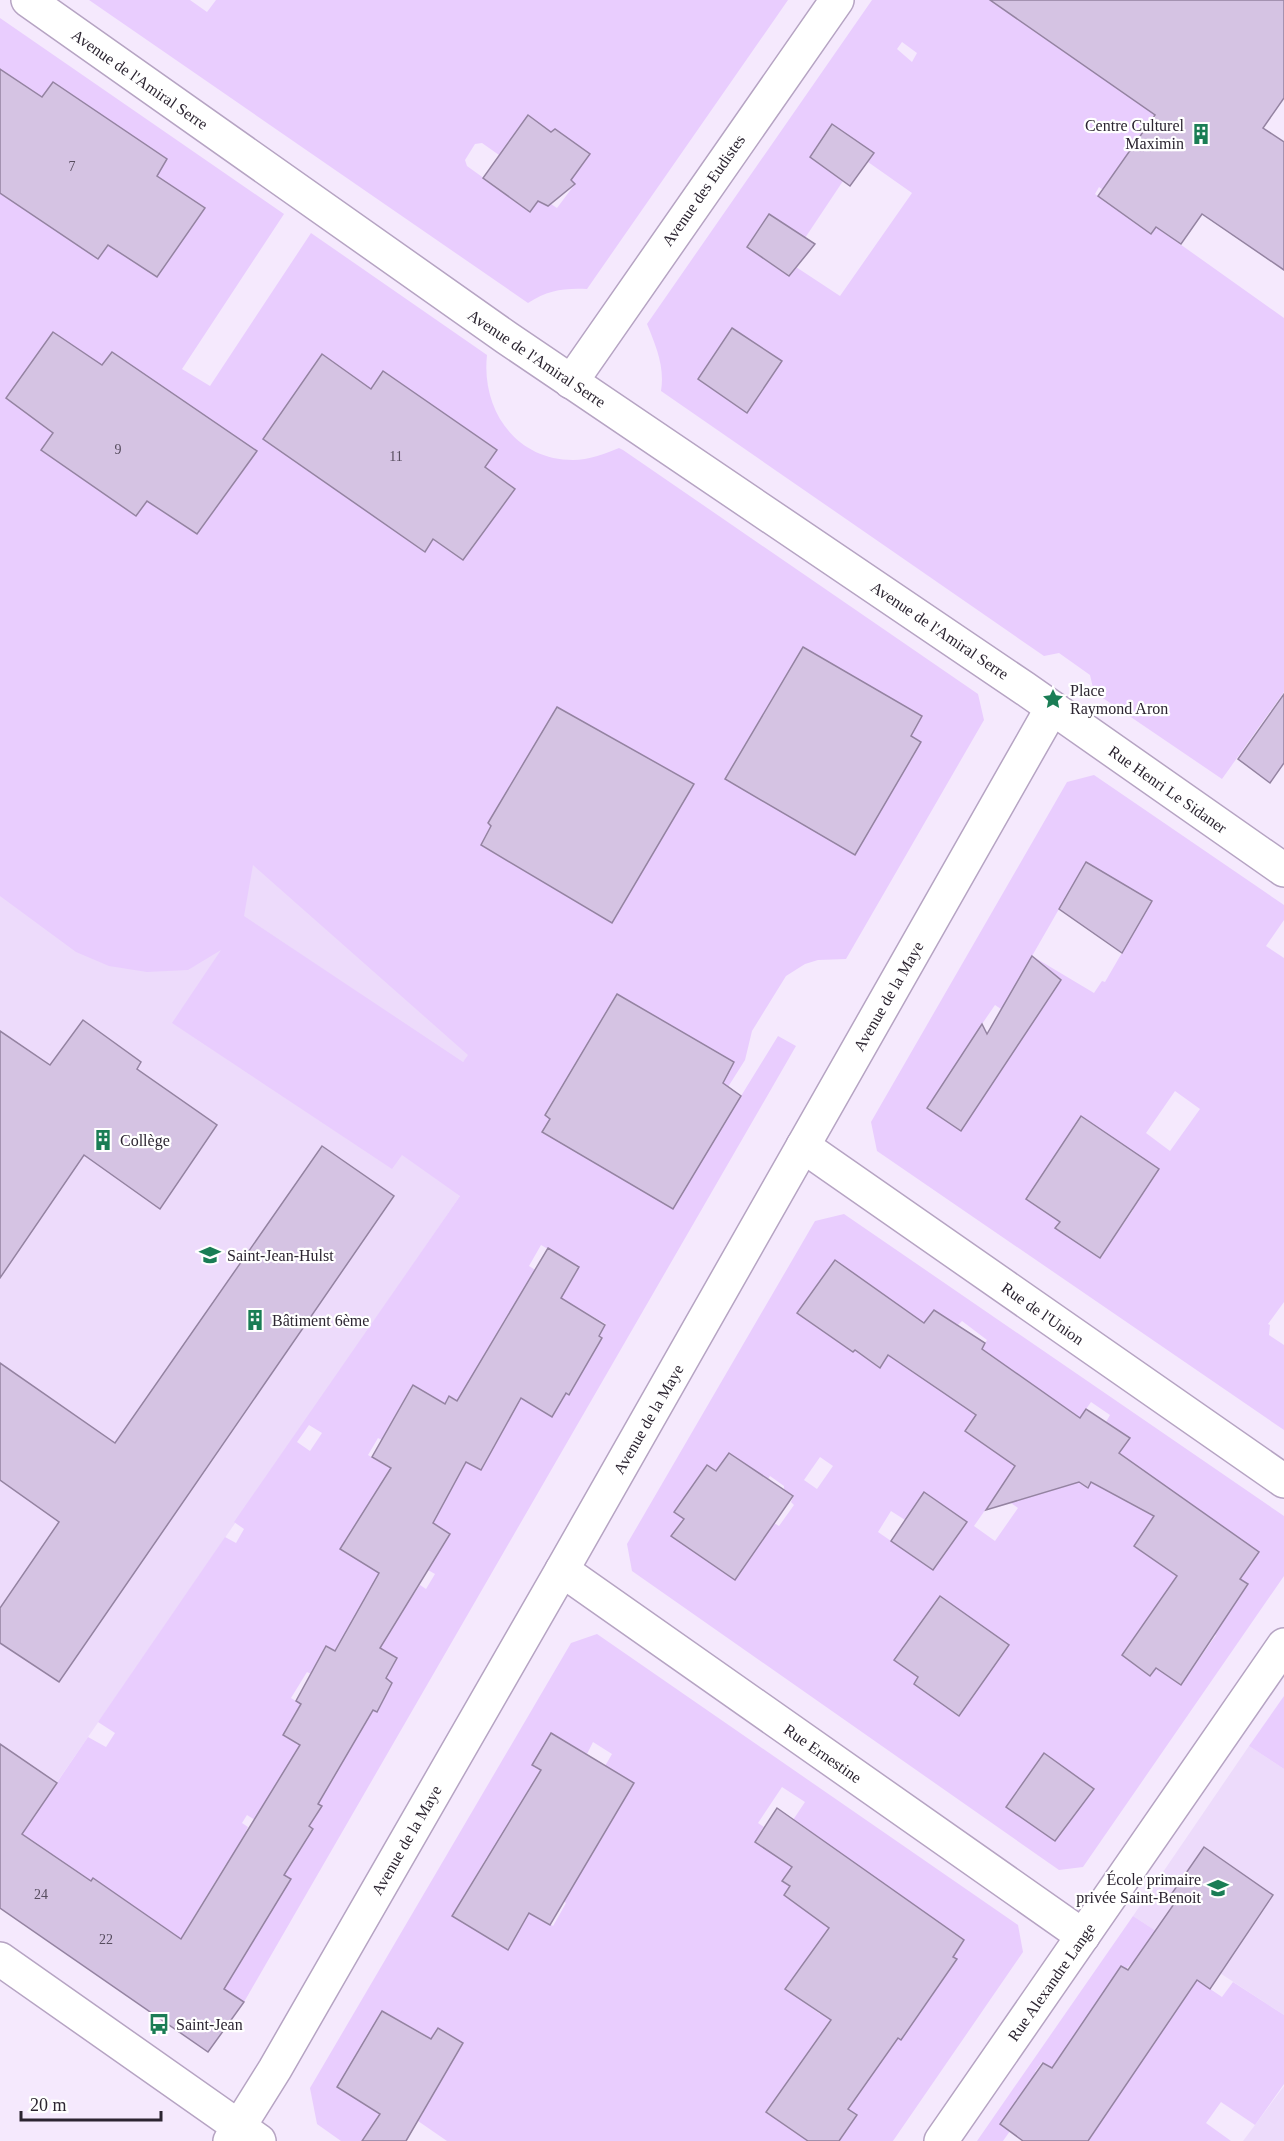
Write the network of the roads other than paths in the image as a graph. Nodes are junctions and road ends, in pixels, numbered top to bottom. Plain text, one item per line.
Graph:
1 (28, 0) edge
2 (837, 0) edge
3 (571, 382) junction
4 (1052, 708) junction
5 (1284, 870) edge
6 (803, 1146) junction
7 (1284, 1481) edge
8 (562, 1570) junction
9 (1284, 1645) edge
10 (1083, 1936) junction
11 (0, 1959) edge
12 (243, 2136) edge
13 (940, 2141) edge

1 - 3 street, Avenue de l'Amiral Serre
2 - 3 street, Avenue des Eudistes
3 - 4 street, Avenue de l'Amiral Serre
4 - 5 street, Rue Henri Le Sidaner
4 - 6 street, Avenue de la Maye
6 - 7 street, Rue de l'Union
6 - 8 street, Avenue de la Maye
8 - 10 street, Rue Ernestine
8 - 12 street, Avenue de la Maye
9 - 10 street, Rue Alexandre Lange
10 - 13 street, Rue Alexandre Lange
11 - 12 street

